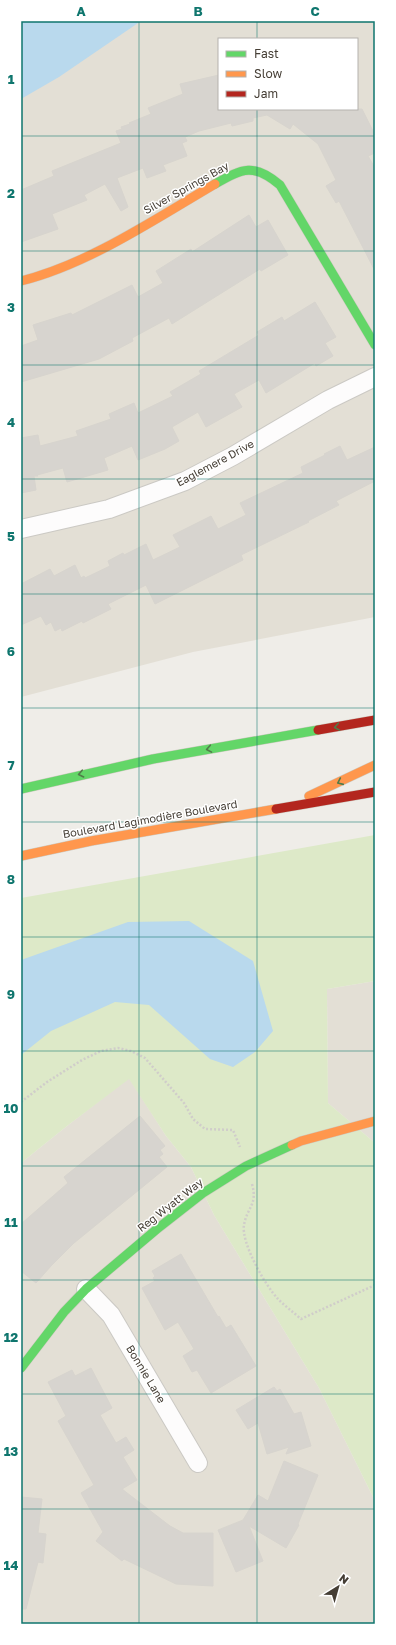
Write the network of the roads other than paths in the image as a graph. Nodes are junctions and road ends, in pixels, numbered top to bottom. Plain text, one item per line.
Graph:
1 (21, 281) edge
2 (375, 345) edge
3 (375, 377) edge
4 (21, 529) edge
5 (375, 720) edge
6 (375, 765) edge
7 (21, 789) edge
8 (375, 792) edge
9 (283, 808) junction
10 (21, 856) edge
11 (375, 1121) edge
12 (86, 1290) junction
13 (21, 1368) edge
14 (198, 1463) dead end

1 - 2 street, Silver Springs Bay
3 - 4 street, Eaglemere Drive
5 -> 7 street
6 -> 9 street, Boulevard Lagimodière Boulevard
8 - 9 street, Boulevard Lagimodière Boulevard
9 - 10 street, Boulevard Lagimodière Boulevard
11 - 12 street, Reg Wyatt Way
12 - 13 street, Reg Wyatt Way
12 - 14 street, Bonnie Lane

